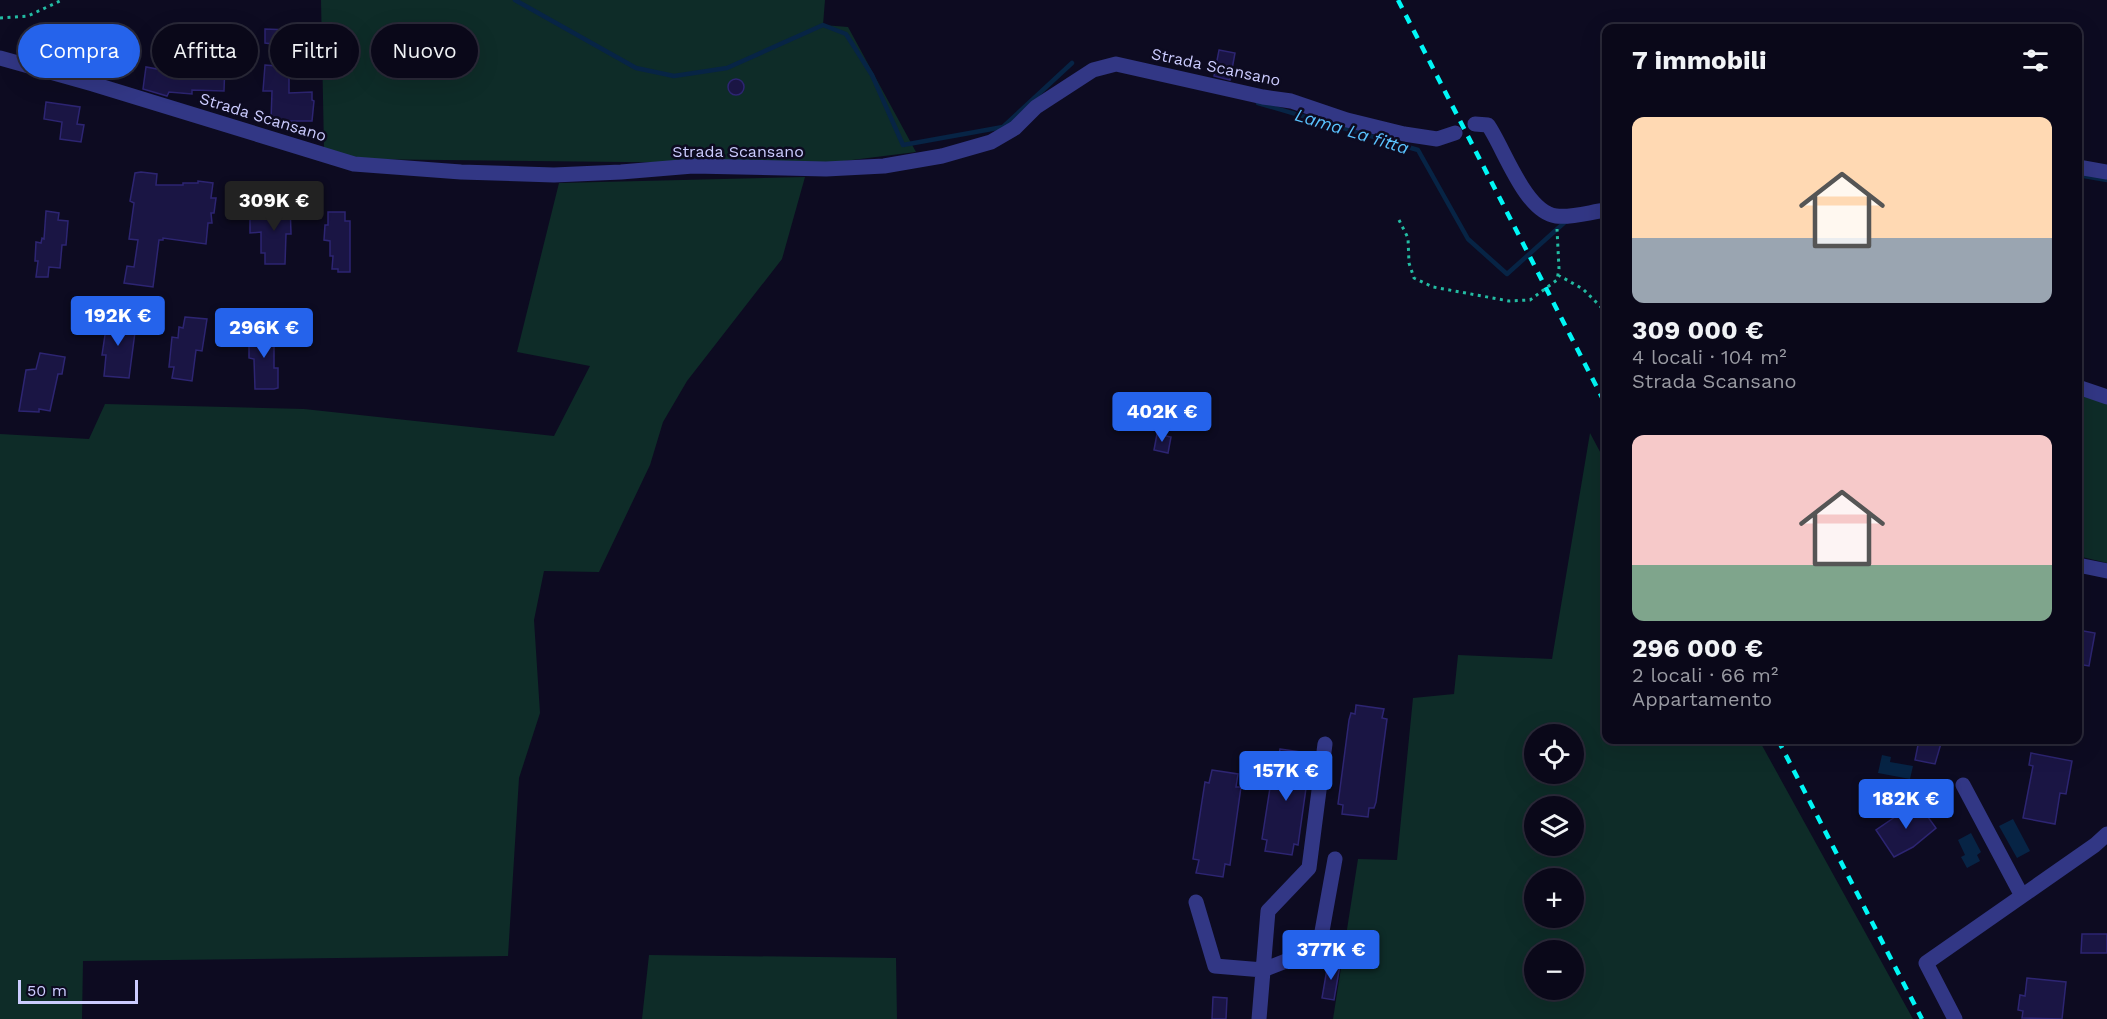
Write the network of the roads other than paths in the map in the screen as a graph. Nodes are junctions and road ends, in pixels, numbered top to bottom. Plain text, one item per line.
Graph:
1 (0, 58) edge
2 (1475, 124) dead end
3 (1455, 133) dead end
4 (2082, 168) edge
5 (2107, 172) edge
6 (1602, 210) edge
7 (2082, 388) edge
8 (2107, 397) edge
9 (2082, 565) edge
10 (2107, 571) edge
11 (1325, 744) dead end
12 (1964, 785) dead end
13 (2107, 834) edge
14 (1335, 859) dead end
15 (2022, 896) junction
16 (1196, 902) dead end
17 (1263, 970) junction
18 (1259, 1019) edge
19 (1955, 1019) edge

1 - 3 street, Strada Scansano
2 - 6 street
4 - 5 street
7 - 8 street
9 - 10 street
11 - 17 street
12 - 15 street
13 - 15 street
14 - 17 street
15 - 19 street
16 - 17 street
17 - 18 street

